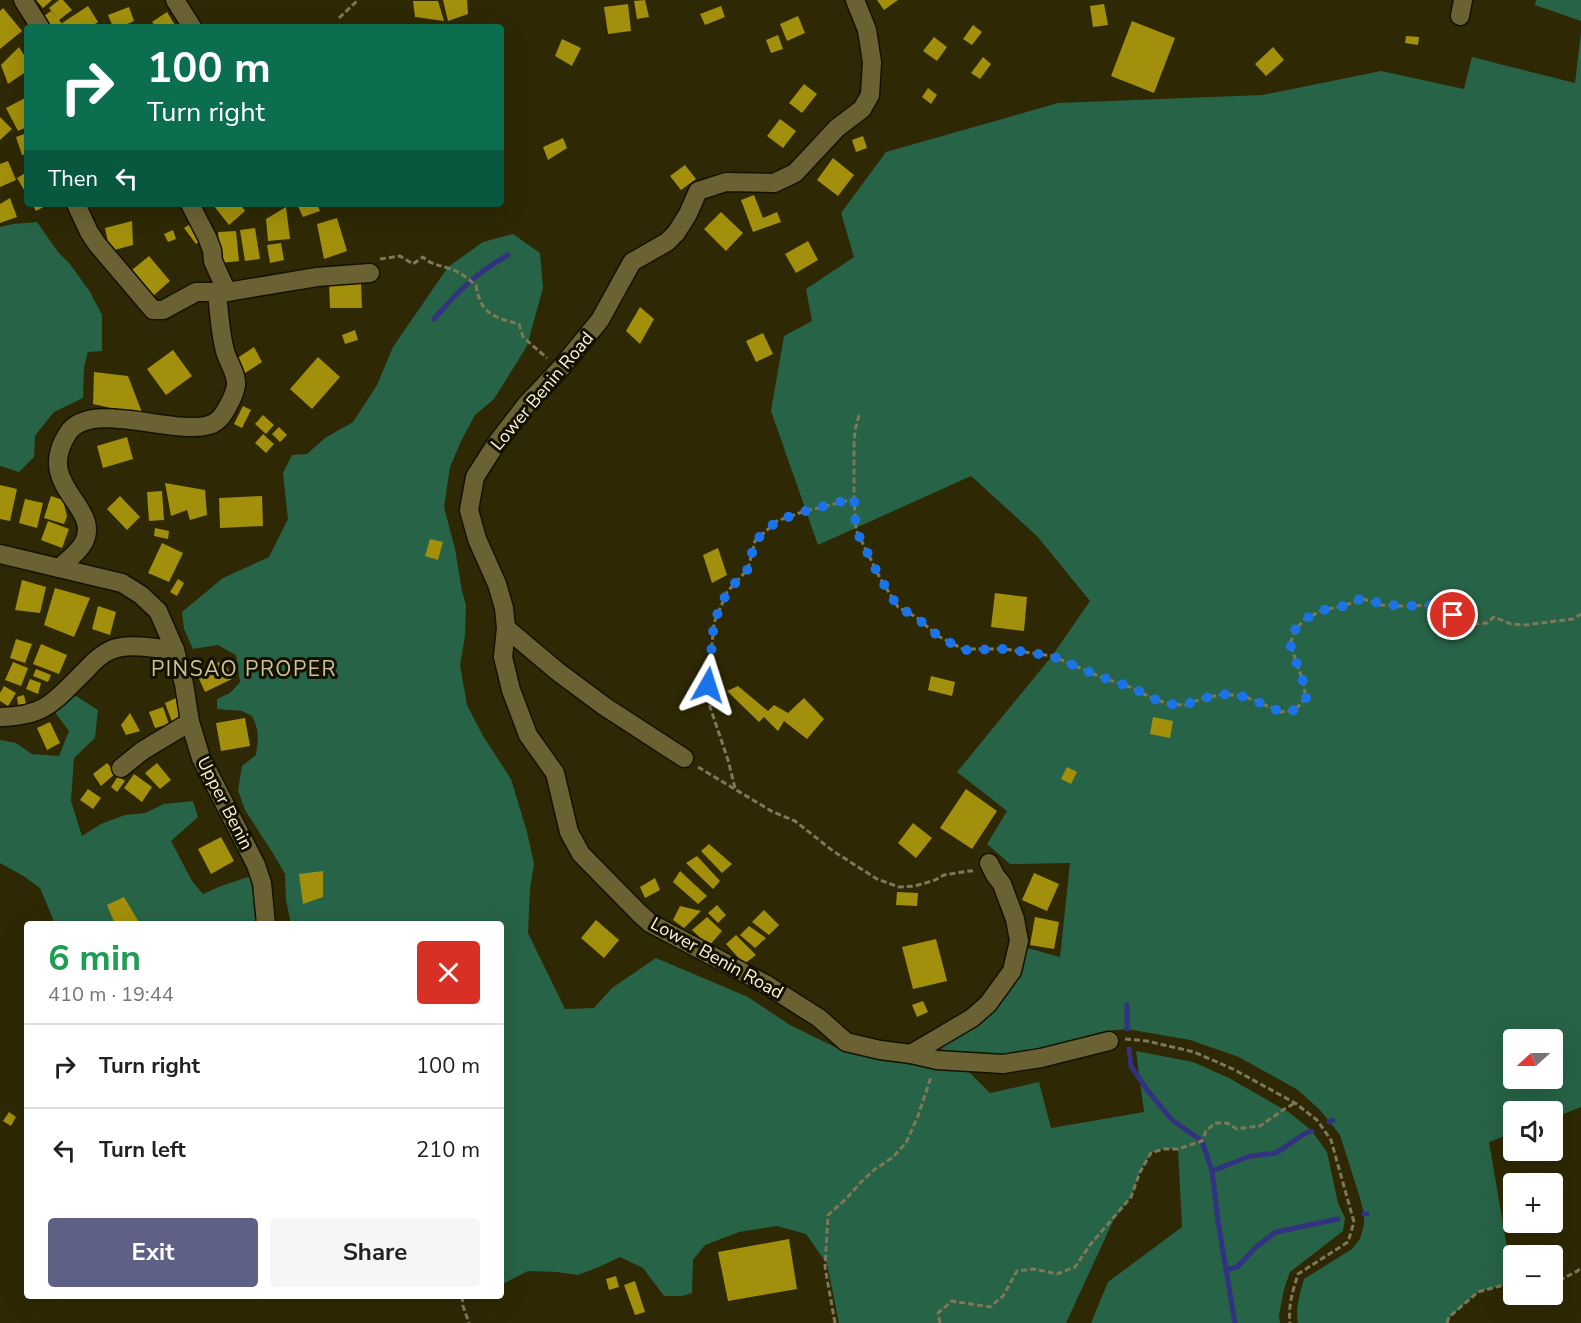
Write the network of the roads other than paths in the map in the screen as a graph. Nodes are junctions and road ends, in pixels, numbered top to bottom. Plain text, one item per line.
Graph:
1 (23, 0) edge
2 (175, 0) edge
3 (855, 0) edge
4 (38, 24) edge
5 (190, 24) edge
6 (77, 207) edge
7 (192, 207) edge
8 (370, 273) road end
9 (222, 292) junction
10 (0, 554) edge
11 (59, 568) junction
12 (506, 628) junction
13 (176, 650) junction
14 (0, 717) edge
15 (190, 722) junction
16 (684, 758) road end
17 (122, 768) dead end
18 (992, 869) road end
19 (266, 921) edge
20 (1109, 1041) road end
21 (911, 1054) junction

1 - 4 street
2 - 5 street
3 - 12 street, Lower Benin Road
6 - 9 street
7 - 9 street
8 - 9 street
9 - 11 street
10 - 11 street, Upper Benin
11 - 13 street, Upper Benin
12 - 16 street
12 - 21 street, Lower Benin Road
13 - 14 street
13 - 15 street, Upper Benin
15 - 17 street
15 - 19 street, Upper Benin
18 - 21 street
20 - 21 street, Lower Benin Road

